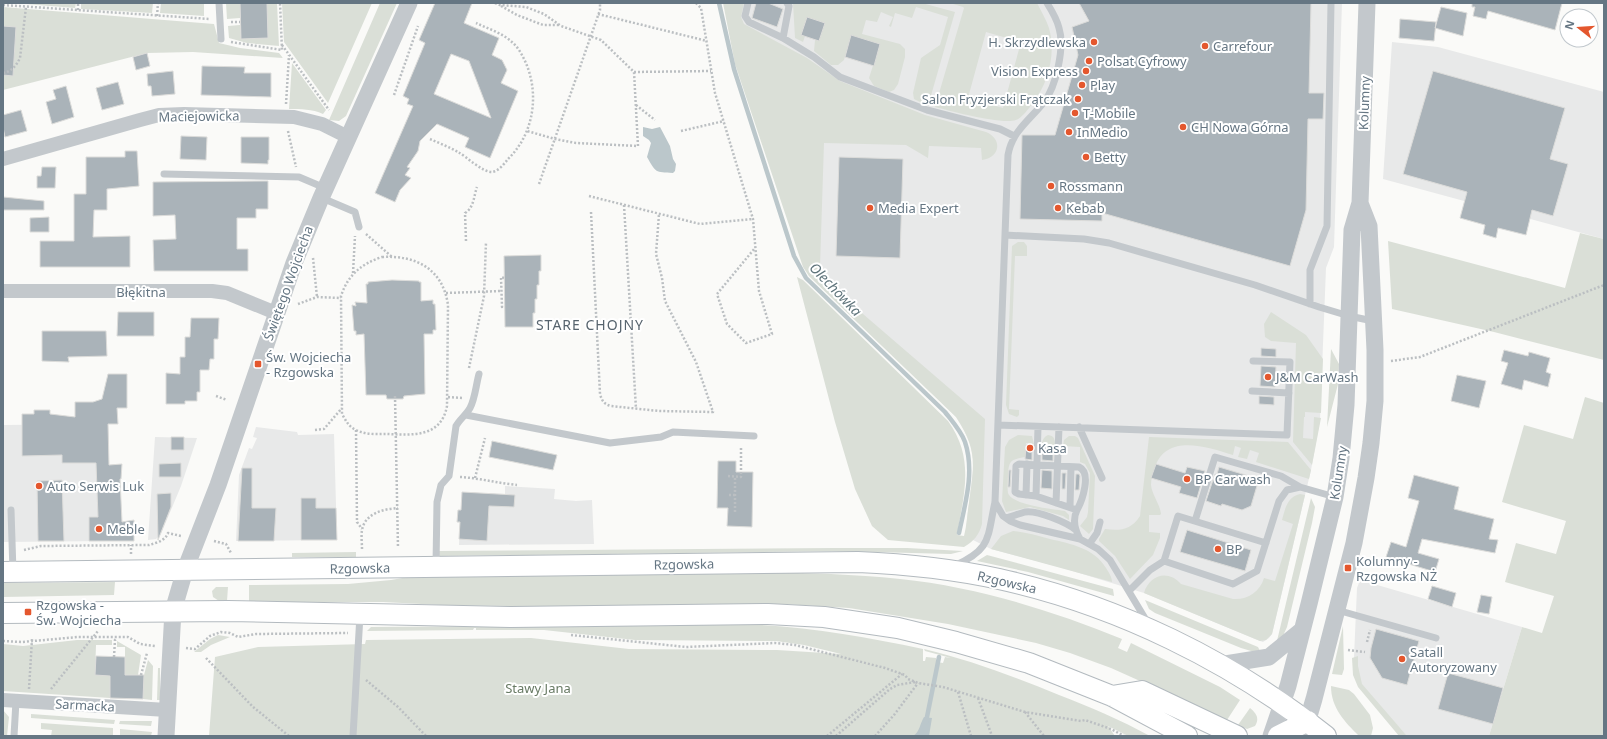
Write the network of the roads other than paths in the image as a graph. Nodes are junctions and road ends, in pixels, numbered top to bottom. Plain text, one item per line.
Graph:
1 (219, 3) edge
2 (409, 3) edge
3 (748, 3) edge
4 (787, 3) edge
5 (1047, 3) edge
6 (1331, 3) edge
7 (1367, 3) edge
8 (783, 38) junction
9 (221, 39) road end
10 (1014, 136) junction
11 (348, 138) junction
12 (3, 159) edge
13 (164, 174) dead end
14 (324, 193) junction
15 (1360, 203) junction
16 (359, 227) road end
17 (1005, 235) junction
18 (3, 291) edge
19 (1310, 304) junction
20 (276, 313) junction
21 (1349, 316) junction
22 (1373, 321) junction
23 (1253, 361) dead end
24 (479, 374) dead end
25 (1252, 391) dead end
26 (1289, 393) junction
27 (466, 415) junction
28 (998, 425) junction
29 (1038, 426) junction
30 (1059, 427) junction
31 (1079, 427) junction
32 (754, 436) dead end
33 (1027, 464) junction
34 (1037, 465) junction
35 (1058, 466) junction
36 (1071, 467) junction
37 (1102, 478) dead end
38 (1300, 487) junction
39 (1026, 495) junction
40 (1036, 496) junction
41 (1335, 497) junction
42 (995, 502) junction
43 (1056, 502) junction
44 (1070, 507) junction
45 (11, 510) dead end
46 (1077, 510) junction
47 (1006, 518) junction
48 (1194, 521) junction
49 (1100, 522) dead end
50 (1076, 530) junction
51 (1080, 539) junction
52 (1090, 543) junction
53 (1266, 543) junction
54 (1164, 561) junction
55 (436, 567) junction
56 (946, 569) junction
57 (185, 570) junction
58 (8, 572) edge
59 (1129, 591) junction
60 (1336, 610) junction
61 (173, 611) junction
62 (3, 613) edge
63 (360, 613) junction
64 (1152, 630) junction
65 (1302, 630) junction
66 (1436, 638) dead end
67 (1219, 665) junction
68 (1112, 696) junction
69 (22, 701) edge
70 (1282, 704) junction
71 (167, 710) junction
72 (1305, 729) edge
73 (14, 736) edge
74 (166, 736) edge
75 (353, 736) edge
76 (1187, 736) edge
77 (1237, 736) edge
78 (1271, 736) edge
79 (1278, 736) edge
80 (1326, 736) edge

1 - 9 lane
2 - 11 street, Świętego Wojciecha
3 - 8 lane
4 - 8 lane
5 - 10 lane
6 - 19 lane
7 - 15 street, Kolumny
8 - 10 lane
10 - 17 lane
11 - 12 street, Maciejowicka
11 - 14 street, Świętego Wojciecha
13 - 14 lane
14 - 16 lane
14 - 20 street, Świętego Wojciecha
15 - 21 street, Kolumny
15 - 22 street, Kolumny
17 - 19 lane
17 - 28 lane
18 - 20 street, Błękitna
19 - 21 lane
20 - 57 street, Świętego Wojciecha
21 - 22 lane
21 - 41 street, Kolumny
22 - 60 street, Kolumny
23 - 26 lane
24 - 27 lane
25 - 26 lane
26 - 31 lane
27 - 32 lane
27 - 55 lane
28 - 29 lane
28 - 42 lane
29 - 30 lane
29 - 34 lane
30 - 31 lane
30 - 35 lane
31 - 37 lane
33 - 34 lane
33 - 39 lane
33 - 39 lane
34 - 35 lane
34 - 40 lane
35 - 36 lane
35 - 43 lane
36 - 44 lane
36 - 46 lane
38 - 41 lane
38 - 48 lane
38 - 53 lane
39 - 40 lane
40 - 43 lane
41 - 65 street, Kolumny
42 - 47 lane
42 - 56 lane
43 - 44 lane
44 - 46 lane
45 - 58 lane
46 - 50 lane
47 - 50 lane
47 - 51 lane
48 - 53 lane
48 - 54 lane
49 - 52 lane
50 - 51 lane
51 - 52 lane
52 - 59 lane
53 - 54 lane
54 - 59 lane
55 - 56 main road, Rzgowska
55 - 57 main road, Rzgowska
56 - 64 main road, Rzgowska
57 - 58 main road, Rzgowska
57 - 61 street, Świętego Wojciecha
59 - 64 lane
60 - 66 lane
60 - 72 street, Kolumny
61 - 62 main road
61 - 63 main road
61 - 71 street, Świętego Wojciecha
63 - 68 main road
63 - 75 lane
64 - 67 main road, Rzgowska
65 - 67 street
65 - 70 street, Kolumny
67 - 70 main road, Rzgowska
68 - 76 main road
68 - 77 main road
69 - 71 street, Sarmacka
69 - 73 lane
70 - 72 main road, Rzgowska
70 - 78 street, Kolumny
71 - 74 street, Świętego Wojciecha
72 - 79 main road
72 - 80 main road, Rzgowska

